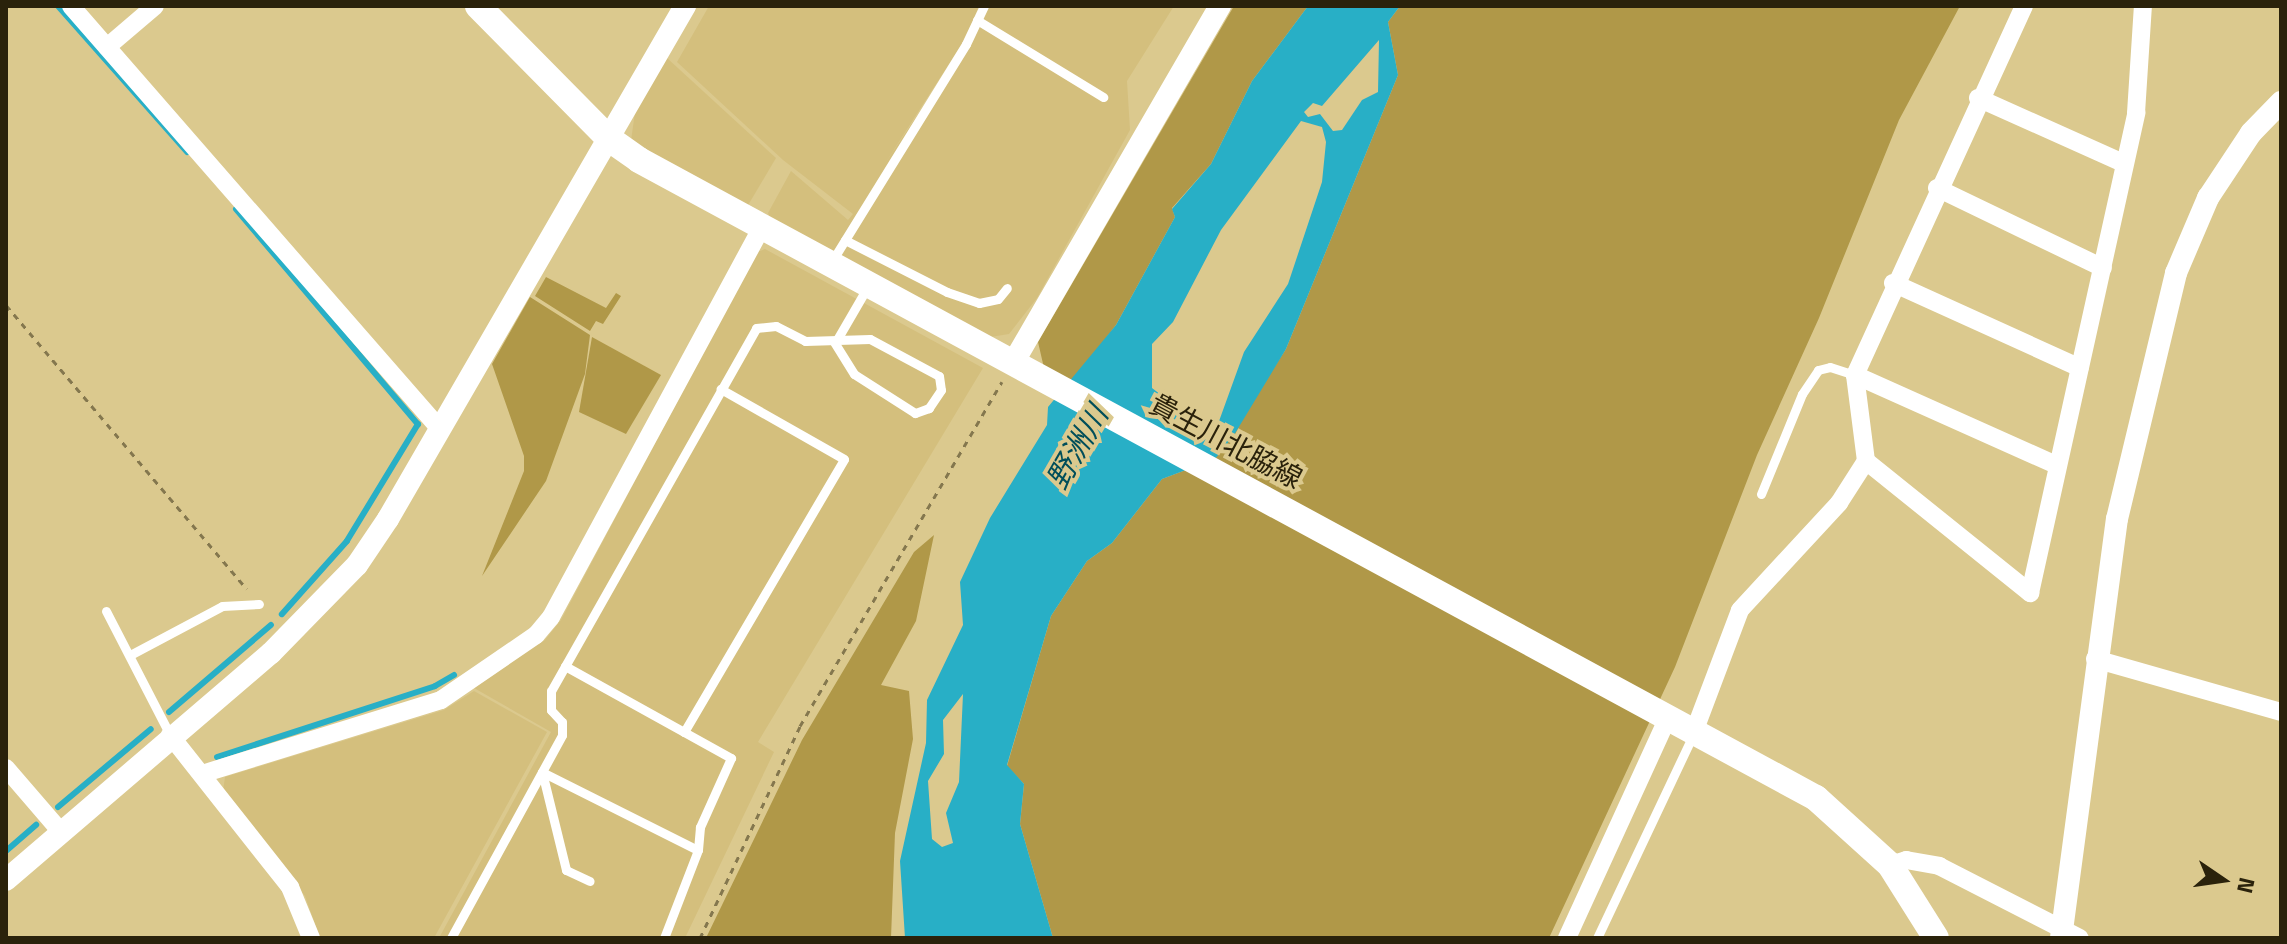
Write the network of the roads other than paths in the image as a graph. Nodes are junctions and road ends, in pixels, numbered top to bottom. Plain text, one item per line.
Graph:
1 (71, 6) edge
2 (155, 6) edge
3 (478, 6) edge
4 (685, 6) edge
5 (984, 6) edge
6 (1220, 6) edge
7 (2024, 6) edge
8 (2143, 6) edge
9 (977, 20) junction
10 (107, 47) junction
11 (1103, 97) dead end
12 (1978, 98) junction
13 (2281, 102) edge
14 (608, 138) junction
15 (2123, 163) junction
16 (1937, 188) junction
17 (761, 229) junction
18 (845, 240) junction
19 (829, 266) junction
20 (2103, 268) junction
21 (1893, 283) junction
22 (868, 286) junction
23 (1007, 288) dead end
24 (835, 343) junction
25 (2080, 368) junction
26 (1024, 369) junction
27 (1855, 375) junction
28 (721, 389) junction
29 (440, 429) junction
30 (1866, 461) junction
31 (2058, 466) junction
32 (1761, 494) dead end
33 (259, 604) road end
34 (106, 611) dead end
35 (130, 655) junction
36 (2095, 659) junction
37 (565, 666) junction
38 (2281, 712) edge
39 (1668, 717) junction
40 (684, 732) junction
41 (1694, 732) junction
42 (170, 735) junction
43 (6, 768) edge
44 (542, 772) junction
45 (202, 774) junction
46 (61, 832) junction
47 (698, 850) junction
48 (1890, 865) junction
49 (6, 880) edge
50 (590, 881) dead end
51 (2068, 935) edge
52 (311, 938) edge
53 (451, 938) edge
54 (664, 938) edge
55 (1567, 938) edge
56 (1597, 938) edge
57 (1936, 938) edge

1 - 10 street
2 - 10 street
3 - 14 main road, 貴生川北脇線
4 - 14 street
5 - 9 lane
6 - 26 street
7 - 12 street
8 - 15 street
9 - 11 lane
9 - 18 lane
10 - 29 street
12 - 15 street
12 - 16 street
13 - 36 street
14 - 17 main road, 貴生川北脇線
14 - 29 street
15 - 20 street
16 - 20 street
16 - 21 street
17 - 19 main road, 貴生川北脇線
17 - 45 street
18 - 19 lane
18 - 23 lane
19 - 22 main road, 貴生川北脇線
20 - 25 street
21 - 25 street
21 - 27 street
22 - 24 lane
22 - 26 main road, 貴生川北脇線
24 - 24 lane
24 - 28 lane
25 - 31 street
26 - 39 main road, 貴生川北脇線
27 - 30 street
27 - 31 street
27 - 32 lane
28 - 37 lane
28 - 40 lane
29 - 42 street
30 - 31 street
30 - 41 street
33 - 35 lane
34 - 35 lane
35 - 42 lane
36 - 38 street
36 - 51 street
37 - 40 lane
37 - 44 lane
39 - 41 main road, 貴生川北脇線
39 - 55 street
40 - 47 lane
41 - 48 main road, 貴生川北脇線
41 - 56 lane
42 - 45 street
42 - 46 street
43 - 46 street
44 - 47 lane
44 - 50 lane
44 - 53 lane
45 - 52 street
46 - 49 street
47 - 54 lane
48 - 51 street
48 - 57 main road, 貴生川北脇線

